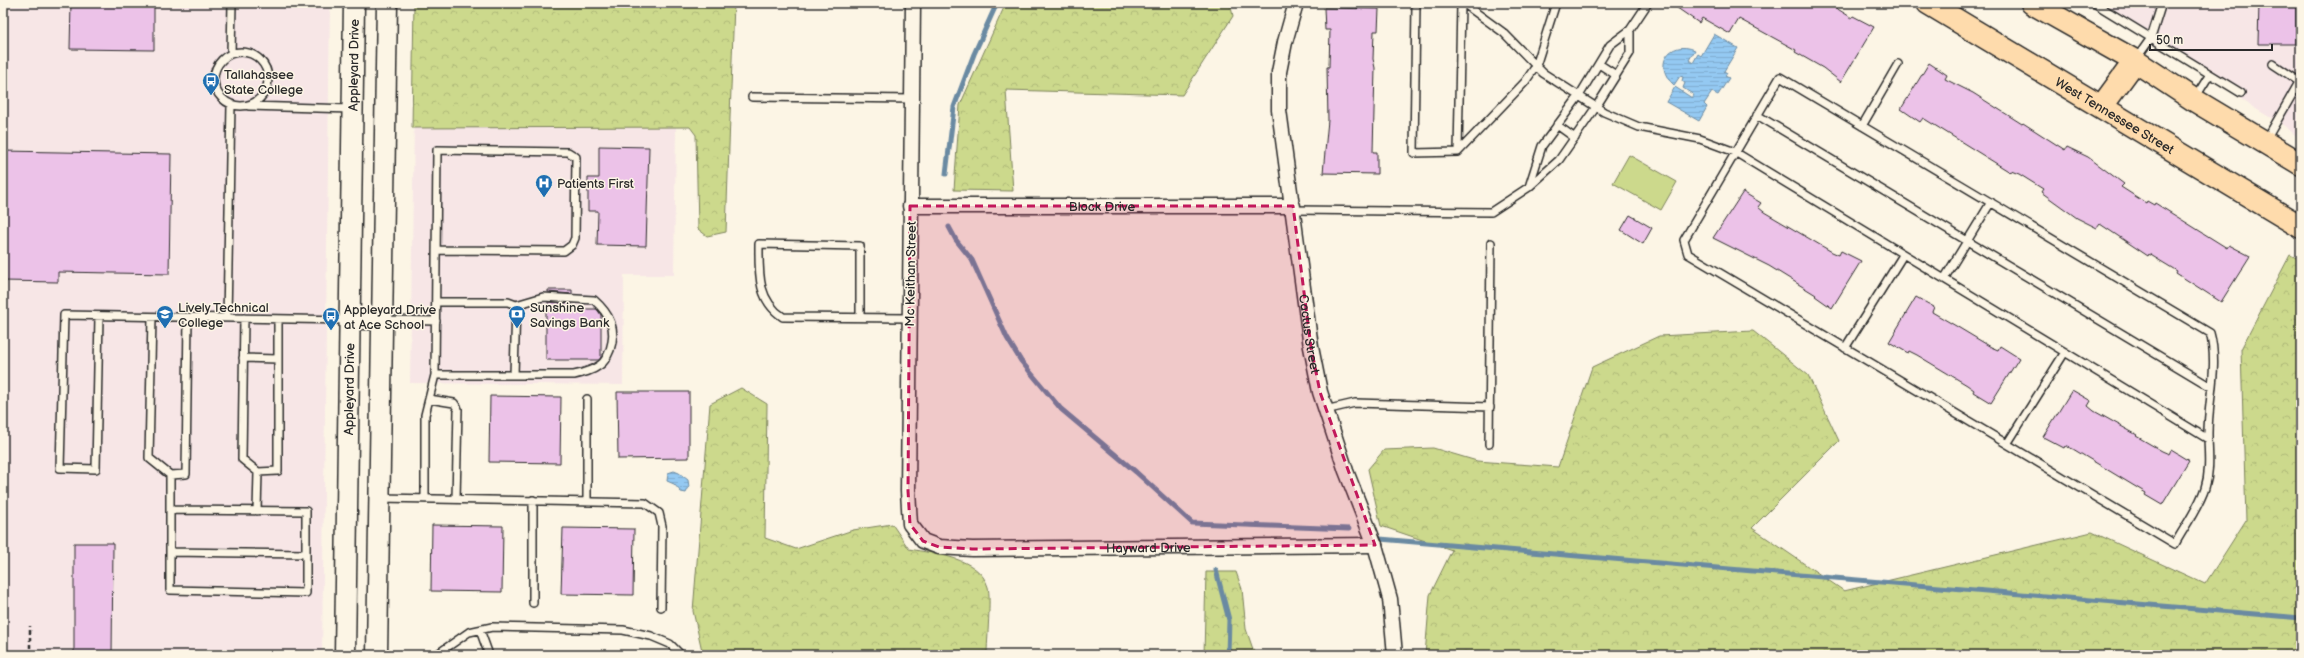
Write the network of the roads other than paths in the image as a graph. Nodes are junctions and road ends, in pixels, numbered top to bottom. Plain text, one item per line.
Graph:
1 (232, 3) edge
2 (354, 3) edge
3 (387, 3) edge
4 (913, 3) edge
5 (1296, 3) edge
6 (1416, 3) edge
7 (1462, 3) edge
8 (1556, 3) edge
9 (1648, 3) edge
10 (1928, 3) edge
11 (2032, 3) edge
12 (2094, 3) edge
13 (2162, 3) edge
14 (1630, 30) junction
15 (2151, 38) junction
16 (231, 54) junction
17 (2135, 61) junction
18 (1598, 64) junction
19 (1898, 64) dead end
20 (2273, 64) dead end
21 (1536, 66) junction
22 (2210, 74) junction
23 (1616, 75) junction
24 (2300, 80) edge
25 (2241, 93) dead end
26 (1579, 96) junction
27 (752, 97) dead end
28 (912, 98) junction
29 (2194, 100) junction
30 (231, 104) junction
31 (245, 106) junction
32 (2102, 106) junction
33 (1596, 107) junction
34 (353, 109) junction
35 (1757, 115) junction
36 (1557, 125) junction
37 (1862, 126) junction
38 (1575, 138) junction
39 (2265, 143) junction
40 (1458, 152) junction
41 (1735, 152) junction
42 (2301, 164) edge
43 (1529, 187) junction
44 (1991, 202) junction
45 (910, 206) junction
46 (1293, 208) junction
47 (2301, 227) edge
48 (1967, 241) junction
49 (1491, 243) dead end
50 (436, 250) junction
51 (1903, 255) junction
52 (1944, 279) junction
53 (436, 302) junction
54 (516, 306) junction
55 (99, 316) junction
56 (152, 317) junction
57 (188, 317) junction
58 (227, 318) junction
59 (244, 318) junction
60 (860, 318) junction
61 (909, 318) junction
62 (278, 319) junction
63 (350, 320) junction
64 (382, 320) junction
65 (436, 321) junction
66 (1845, 348) junction
67 (2065, 352) junction
68 (243, 358) junction
69 (278, 359) junction
70 (435, 375) junction
71 (514, 375) junction
72 (2211, 387) junction
73 (429, 399) junction
74 (587, 399) dead end
75 (1490, 407) junction
76 (1325, 410) junction
77 (2208, 439) junction
78 (1489, 444) dead end
79 (2007, 444) junction
80 (258, 472) junction
81 (170, 475) junction
82 (380, 498) junction
83 (425, 498) junction
84 (456, 499) junction
85 (534, 500) junction
86 (587, 501) junction
87 (171, 510) junction
88 (257, 510) junction
89 (923, 541) joint
90 (1374, 545) junction
91 (171, 552) junction
92 (306, 554) junction
93 (533, 604) dead end
94 (661, 606) dead end
95 (480, 630) junction
96 (679, 654) edge
97 (344, 655) edge
98 (377, 655) edge
99 (436, 655) edge
100 (489, 655) edge
101 (1395, 655) edge

1 - 16 lane
2 - 34 main road, Appleyard Drive
3 - 64 main road
4 - 28 street, Mc Keithan Street
5 - 46 street, Cactus Street
6 - 40 lane
7 - 21 lane
7 - 40 lane
8 - 21 lane
9 - 14 lane
10 - 32 main road, West Tennessee Street
11 - 17 main road
12 - 15 lane
13 - 15 lane
14 - 18 lane
14 - 23 lane
15 - 17 lane
15 - 22 lane
16 - 30 lane
16 - 31 lane
17 - 29 main road
17 - 32 main road
18 - 23 lane
18 - 26 lane
19 - 37 lane
20 - 24 lane
21 - 26 lane
21 - 40 lane
22 - 25 lane
22 - 29 lane
23 - 33 lane
24 - 39 lane
26 - 33 lane
26 - 36 lane
27 - 28 lane
28 - 45 street, Mc Keithan Street
29 - 39 main road
30 - 31 lane
30 - 58 lane
31 - 34 lane
32 - 47 main road, West Tennessee Street
33 - 38 lane
33 - 41 lane
34 - 63 main road, Appleyard Drive
35 - 37 lane
35 - 41 lane
35 - 48 lane
36 - 38 lane
36 - 43 lane
37 - 44 lane
38 - 43 lane
39 - 42 main road
41 - 51 lane
41 - 66 lane
43 - 46 lane
44 - 48 lane
44 - 72 lane
45 - 46 street, Block Drive
45 - 61 street, Mc Keithan Street
46 - 76 street, Cactus Street
48 - 52 lane
48 - 72 lane
49 - 75 lane
50 - 50 lane
50 - 53 lane
51 - 52 lane
51 - 66 lane
52 - 67 lane
53 - 54 lane
53 - 65 lane
54 - 71 lane
54 - 71 lane
55 - 55 lane
55 - 56 lane
56 - 57 lane
56 - 81 lane
57 - 58 lane
57 - 81 lane
58 - 59 lane
59 - 62 lane
59 - 68 lane
60 - 60 lane
60 - 61 lane
61 - 89 street, Mc Keithan Street
62 - 63 lane
62 - 69 lane
63 - 64 street
63 - 97 main road, Appleyard Drive
64 - 65 lane
64 - 82 main road
65 - 70 lane
66 - 79 lane
67 - 77 lane
67 - 79 lane
68 - 69 lane
68 - 80 lane
69 - 80 lane
70 - 71 lane
70 - 73 lane
72 - 77 lane
73 - 83 lane
73 - 84 lane
74 - 86 lane
75 - 76 lane
75 - 78 lane
76 - 90 street, Cactus Street
77 - 79 lane
80 - 88 lane
81 - 87 lane
82 - 83 lane
82 - 98 main road
83 - 84 lane
84 - 85 lane
85 - 86 lane
85 - 93 lane
86 - 94 lane
87 - 88 lane
87 - 91 lane
88 - 92 lane
89 - 90 street, Hayward Drive
90 - 101 street, Cactus Street
91 - 92 lane
91 - 92 lane
95 - 96 lane
95 - 99 lane
95 - 100 lane

